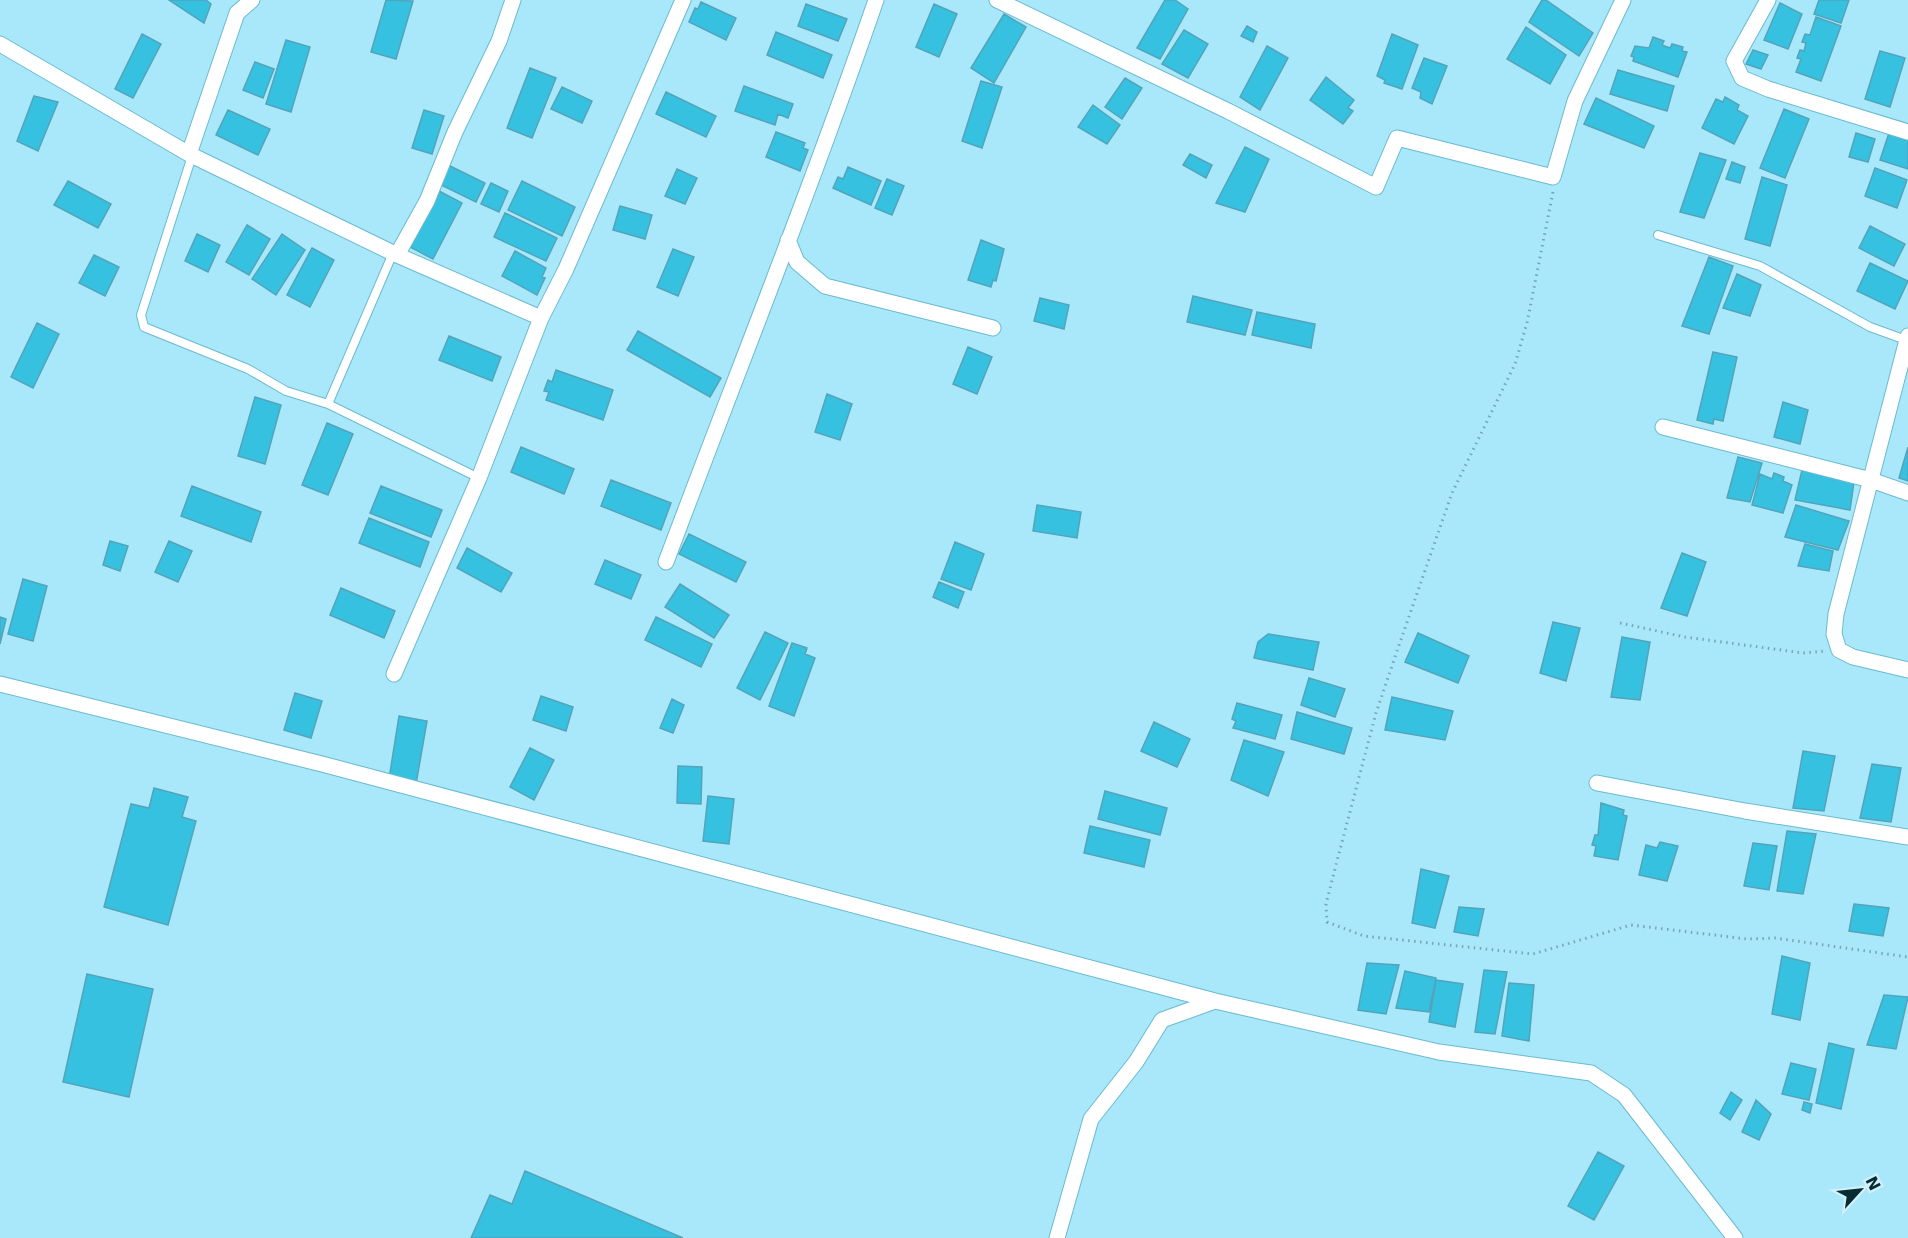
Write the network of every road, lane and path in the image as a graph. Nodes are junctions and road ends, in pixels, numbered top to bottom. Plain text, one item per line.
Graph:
1 (252, 0) edge
2 (513, 0) edge
3 (683, 0) edge
4 (876, 0) edge
5 (997, 0) edge
6 (1623, 0) edge
7 (1768, 0) edge
8 (0, 44) edge
9 (1908, 132) edge
10 (190, 155) junction
11 (1553, 177) junction
12 (1658, 235) dead end
13 (788, 240) junction
14 (395, 254) junction
15 (541, 318) junction
16 (993, 328) dead end
17 (1907, 338) edge
18 (328, 404) junction
19 (1663, 427) dead end
20 (479, 478) junction
21 (1871, 480) junction
22 (1908, 493) edge
23 (666, 562) dead end
24 (1620, 623) dead end
25 (1839, 650) junction
26 (1908, 670) edge
27 (394, 674) dead end
28 (0, 684) edge
29 (1597, 783) dead end
30 (1908, 837) edge
31 (1908, 957) edge
32 (1215, 1001) junction
33 (1057, 1238) edge
34 (1735, 1238) edge

1 - 10 street
2 - 14 street
3 - 15 street
4 - 13 street
5 - 11 street
6 - 11 street
7 - 9 street
8 - 10 street
10 - 14 street
10 - 18 lane
11 - 31 path
12 - 17 lane
13 - 16 street
13 - 23 street
14 - 15 street
14 - 18 lane
15 - 20 street
17 - 21 street
18 - 20 lane
19 - 21 street
20 - 27 street
21 - 22 street
21 - 25 street
24 - 25 path
25 - 26 street
28 - 32 street
29 - 30 street
32 - 33 street
32 - 34 street

